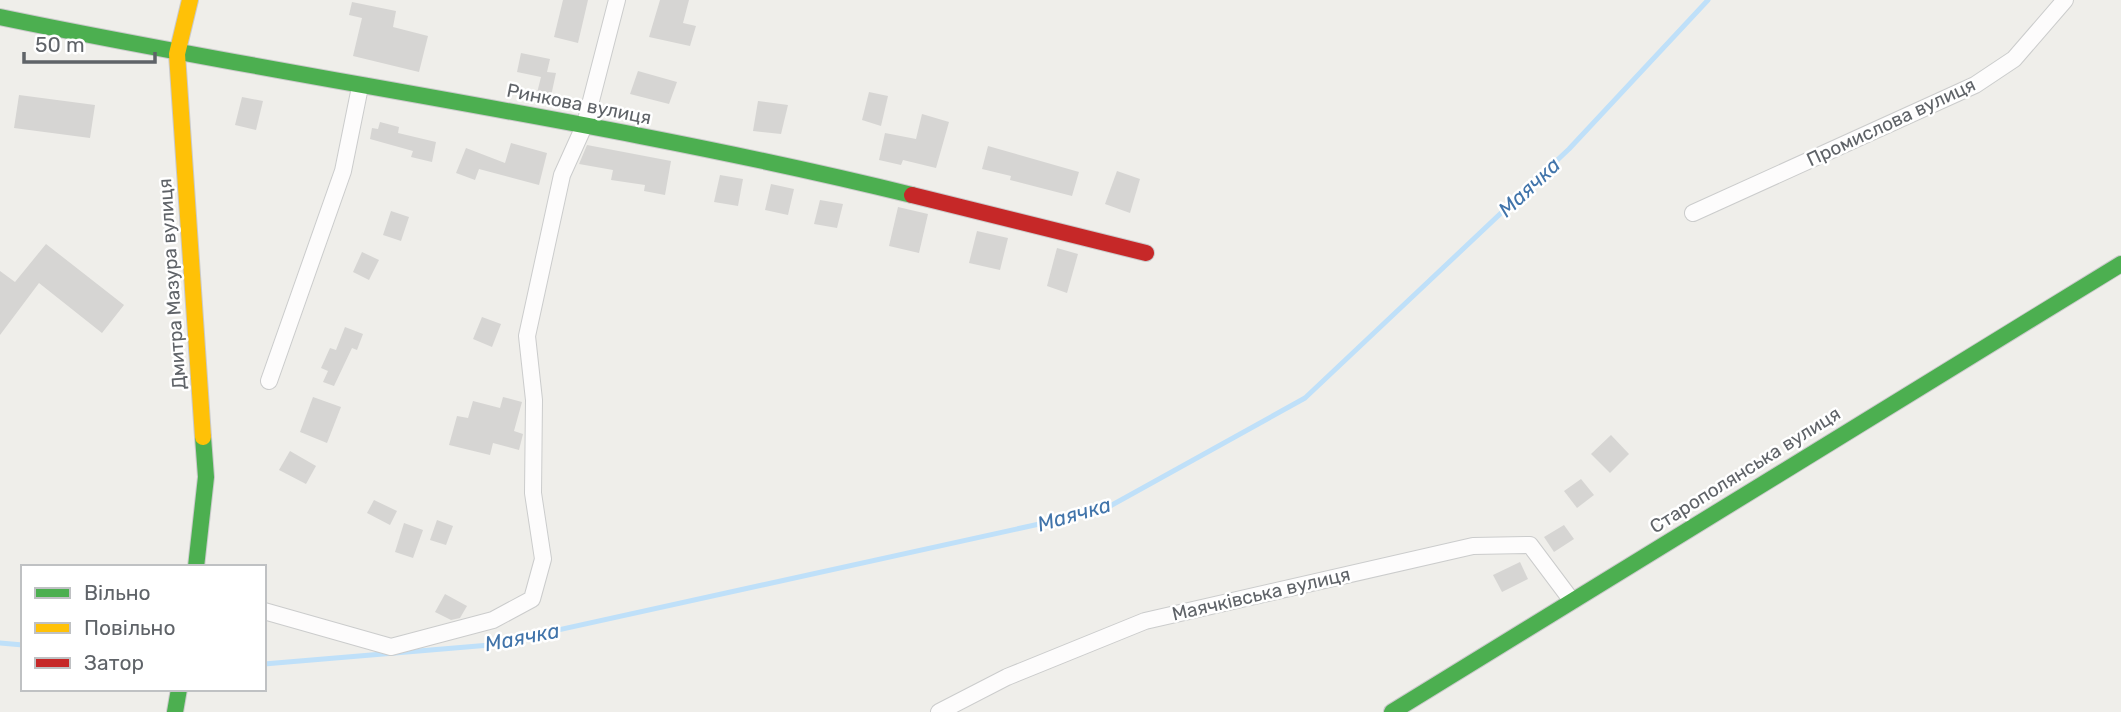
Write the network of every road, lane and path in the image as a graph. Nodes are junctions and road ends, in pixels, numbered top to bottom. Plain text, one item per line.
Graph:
1 (190, 0) edge
2 (617, 0) edge
3 (2065, 0) edge
4 (0, 17) edge
5 (177, 54) junction
6 (360, 87) junction
7 (585, 124) junction
8 (1693, 213) dead end
9 (1146, 253) dead end
10 (2121, 264) edge
11 (269, 381) dead end
12 (196, 565) edge
13 (1572, 601) junction
14 (266, 612) edge
15 (179, 691) edge
16 (176, 712) edge
17 (939, 712) edge
18 (1392, 712) edge

1 - 5 street, Дмитра Мазура вулиця
2 - 7 street
3 - 8 street, Промислова вулиця
4 - 5 street, Ринкова вулиця
5 - 6 street, Ринкова вулиця
5 - 12 street, Дмитра Мазура вулиця
6 - 7 street, Ринкова вулиця
6 - 11 street
7 - 9 street, Ринкова вулиця
7 - 14 street
10 - 13 street, Старополянська вулиця
13 - 17 street, Маячківська вулиця
13 - 18 street, Старополянська вулиця
15 - 16 street

